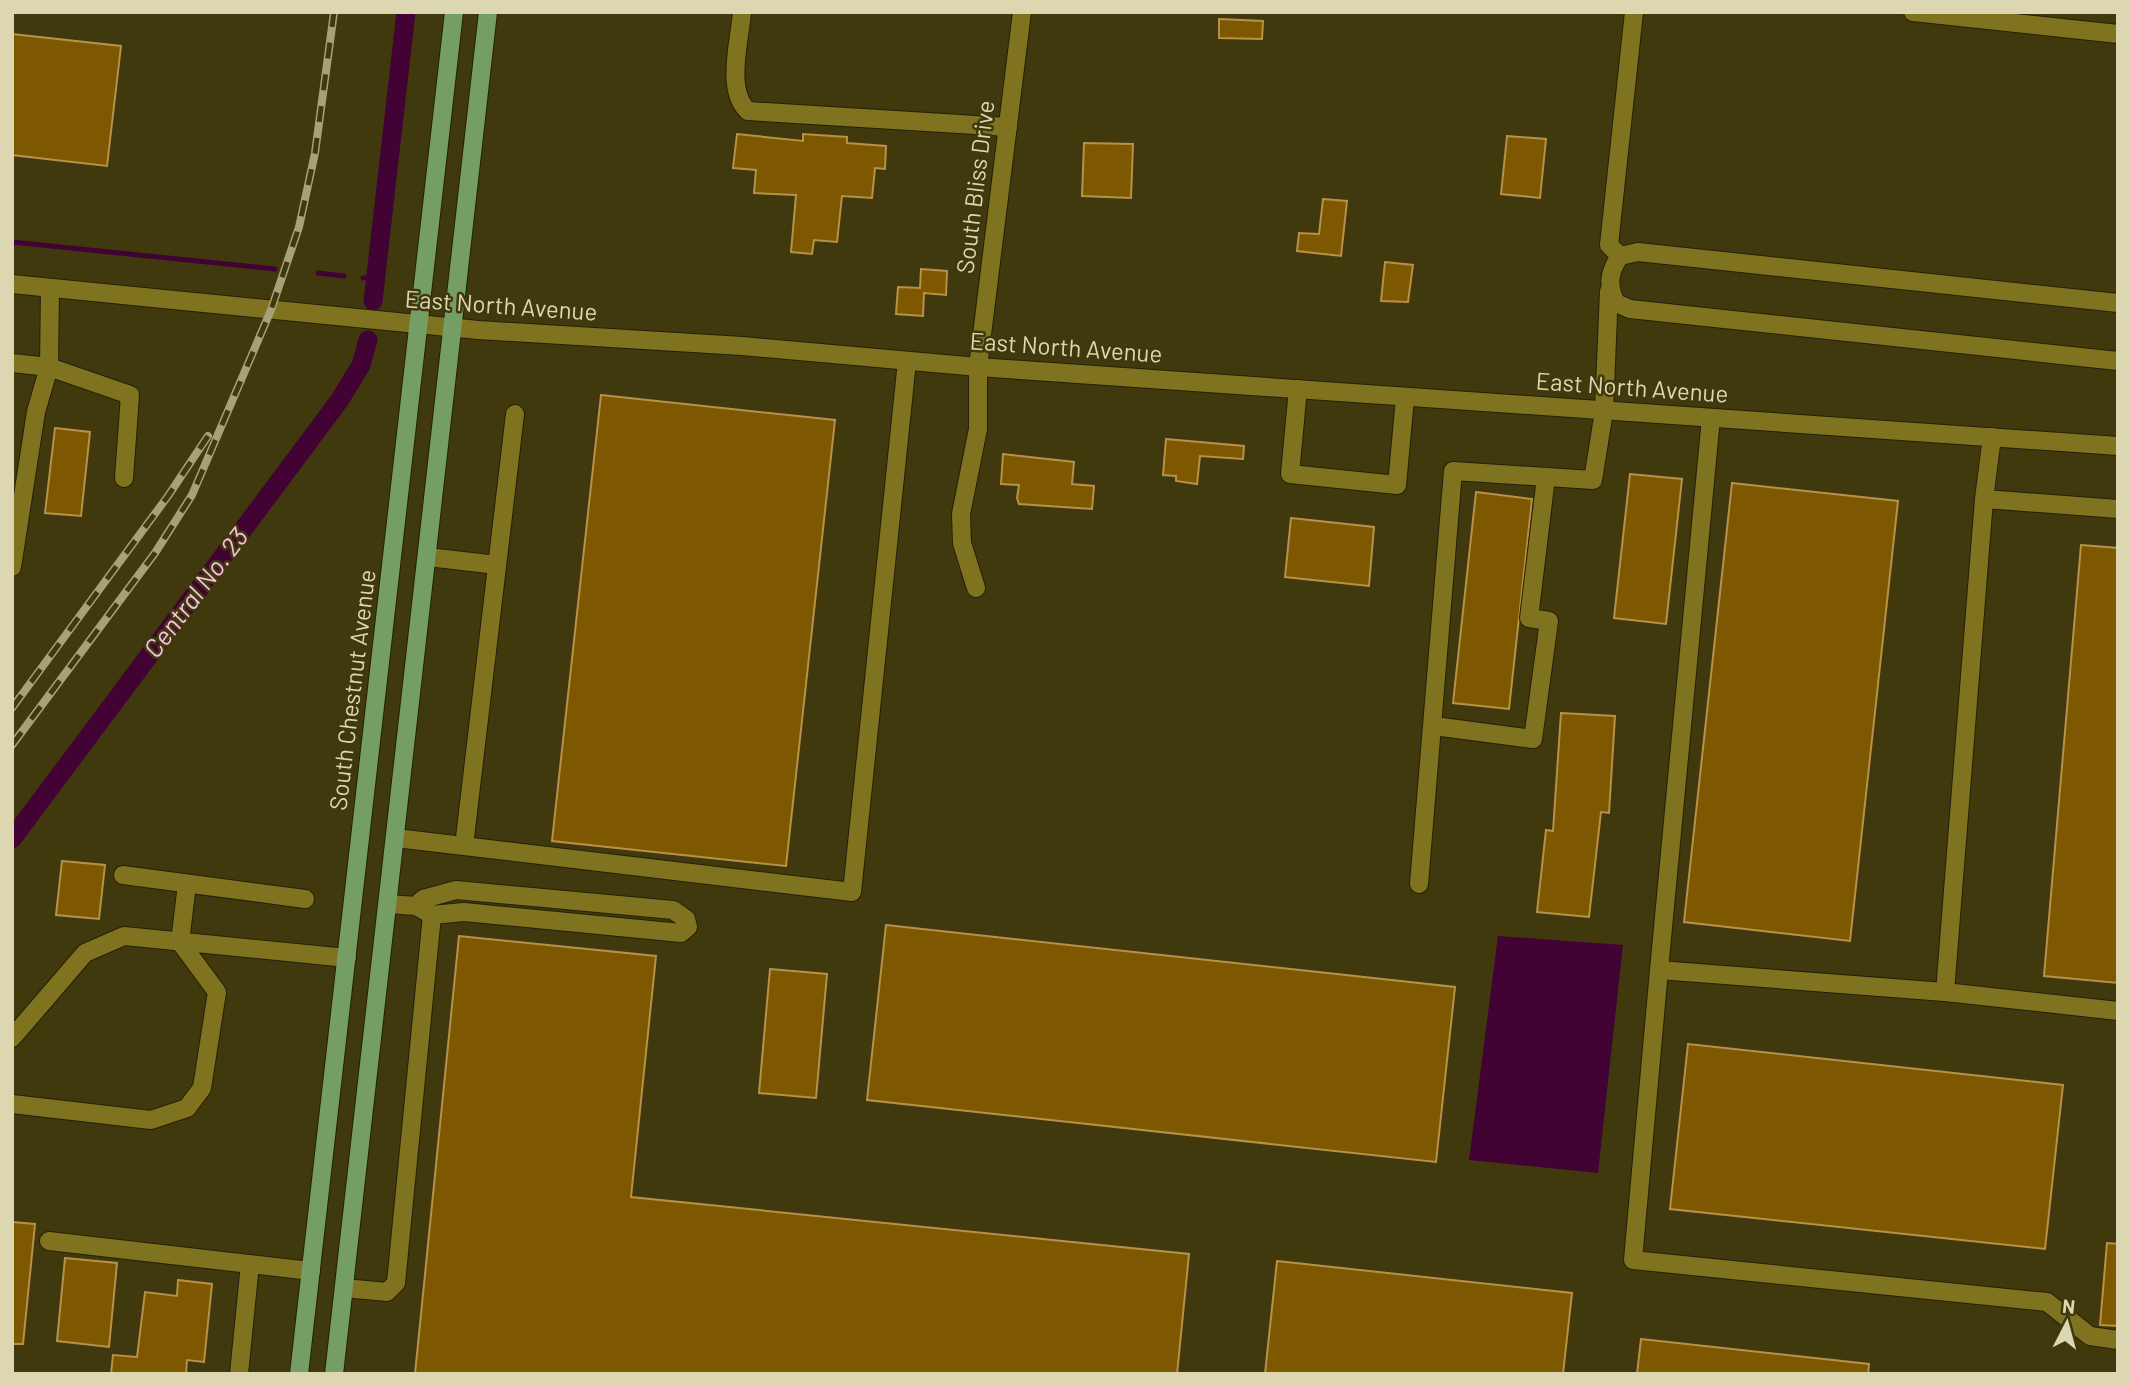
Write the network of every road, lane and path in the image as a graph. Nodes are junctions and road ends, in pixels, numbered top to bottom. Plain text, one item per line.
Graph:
1 (454, 12) edge
2 (488, 12) edge
3 (742, 12) edge
4 (1021, 12) edge
5 (1634, 12) edge
6 (1913, 12) edge
7 (2026, 18) edge
8 (2118, 34) edge
9 (1007, 127) junction
10 (1620, 256) junction
11 (12, 284) edge
12 (50, 288) junction
13 (1609, 290) junction
14 (2118, 303) edge
15 (420, 325) junction
16 (454, 328) junction
17 (907, 361) junction
18 (2118, 362) edge
19 (12, 363) edge
20 (49, 367) junction
21 (978, 367) junction
22 (1298, 389) junction
23 (1405, 398) junction
24 (1604, 411) junction
25 (515, 414) dead end
26 (1711, 418) junction
27 (1992, 437) junction
28 (2118, 446) edge
29 (1546, 477) junction
30 (124, 478) dead end
31 (1984, 499) junction
32 (2118, 509) edge
33 (428, 557) junction
34 (497, 565) junction
35 (12, 567) edge
36 (976, 588) dead end
37 (1434, 726) junction
38 (396, 838) junction
39 (464, 846) junction
40 (123, 875) dead end
41 (187, 884) junction
42 (1419, 884) dead end
43 (305, 900) dead end
44 (388, 904) junction
45 (416, 906) junction
46 (432, 915) junction
47 (180, 942) junction
48 (347, 958) junction
49 (1659, 970) junction
50 (1945, 992) junction
51 (2118, 1011) edge
52 (12, 1038) edge
53 (12, 1104) edge
54 (49, 1241) dead end
55 (250, 1264) junction
56 (311, 1271) junction
57 (344, 1288) junction
58 (2118, 1340) edge
59 (239, 1374) edge
60 (299, 1374) edge
61 (334, 1374) edge

1 - 15 main road, South Chestnut Avenue
2 - 16 main road
3 - 9 street
4 - 9 street, South Bliss Drive
5 - 10 street
6 - 7 street
7 - 8 street
9 - 21 street, South Bliss Drive
10 - 13 street
10 - 14 street
11 - 12 street, East North Avenue
12 - 15 street, East North Avenue
12 - 20 street
13 - 18 street
13 - 24 street
15 - 16 street, East North Avenue
15 - 48 main road, South Chestnut Avenue
16 - 17 street, East North Avenue
16 - 33 main road
17 - 21 street, East North Avenue
17 - 39 street
19 - 20 street
20 - 30 street
20 - 35 street
21 - 22 street, East North Avenue
21 - 36 street, South Bliss Drive
22 - 23 street, East North Avenue
22 - 23 street
23 - 24 street, East North Avenue
24 - 26 street, East North Avenue
24 - 29 street
25 - 34 street
26 - 27 street, East North Avenue
26 - 49 street
27 - 28 street, East North Avenue
27 - 31 street
29 - 37 street
29 - 37 street
31 - 32 street
31 - 50 street
33 - 34 street
33 - 38 main road
34 - 39 street
37 - 42 street
38 - 39 street
38 - 44 main road
40 - 41 street
41 - 43 street
41 - 47 street
44 - 45 street
44 - 57 main road
45 - 46 street
45 - 46 street
46 - 57 street
47 - 48 street
47 - 52 street
47 - 53 street
48 - 56 main road, South Chestnut Avenue
49 - 50 street
49 - 58 street
50 - 51 street
54 - 55 street
55 - 56 street
55 - 59 street
56 - 60 main road, South Chestnut Avenue
57 - 61 main road

